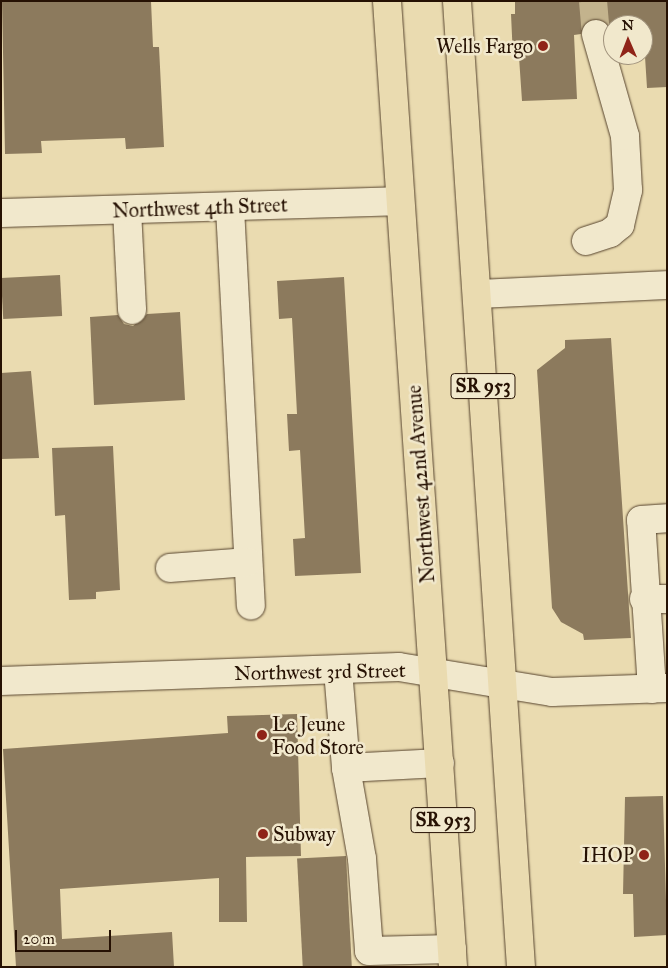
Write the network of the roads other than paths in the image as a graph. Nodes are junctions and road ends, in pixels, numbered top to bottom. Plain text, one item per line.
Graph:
1 (387, 1) edge
2 (457, 1) edge
3 (596, 34) tunnel mouth
4 (399, 202) junction
5 (230, 208) junction
6 (127, 210) junction
7 (1, 213) edge
8 (586, 241) dead end
9 (667, 285) edge
10 (477, 294) junction
11 (132, 310) dead end
12 (654, 519) edge
13 (248, 562) junction
14 (170, 568) dead end
15 (655, 599) edge
16 (251, 605) dead end
17 (338, 670) junction
18 (435, 673) junction
19 (1, 681) edge
20 (504, 685) junction
21 (660, 688) edge
22 (440, 763) junction
23 (346, 768) junction
24 (453, 958) edge
25 (370, 959) edge
26 (521, 967) edge

1 - 4 main road, Northwest 42nd Avenue / SR 953
2 - 10 main road, SR 953
3 - 8 street
4 - 5 street, Northwest 4th Street
4 - 18 main road, Northwest 42nd Avenue / SR 953
5 - 6 street, Northwest 4th Street
5 - 13 street
6 - 7 street, Northwest 4th Street
6 - 11 street
9 - 10 street
10 - 20 main road, SR 953
12 - 15 street
13 - 14 street
13 - 16 street
15 - 21 street
17 - 18 street, Northwest 3rd Street
17 - 19 street, Northwest 3rd Street
17 - 23 street
18 - 20 street, Northwest 3rd Street
18 - 22 main road, Northwest 42nd Avenue / SR 953
20 - 21 street, Northwest 3rd Street
20 - 26 main road, SR 953
22 - 23 street
22 - 24 main road, Northwest 42nd Avenue / SR 953
23 - 25 street
24 - 25 street

